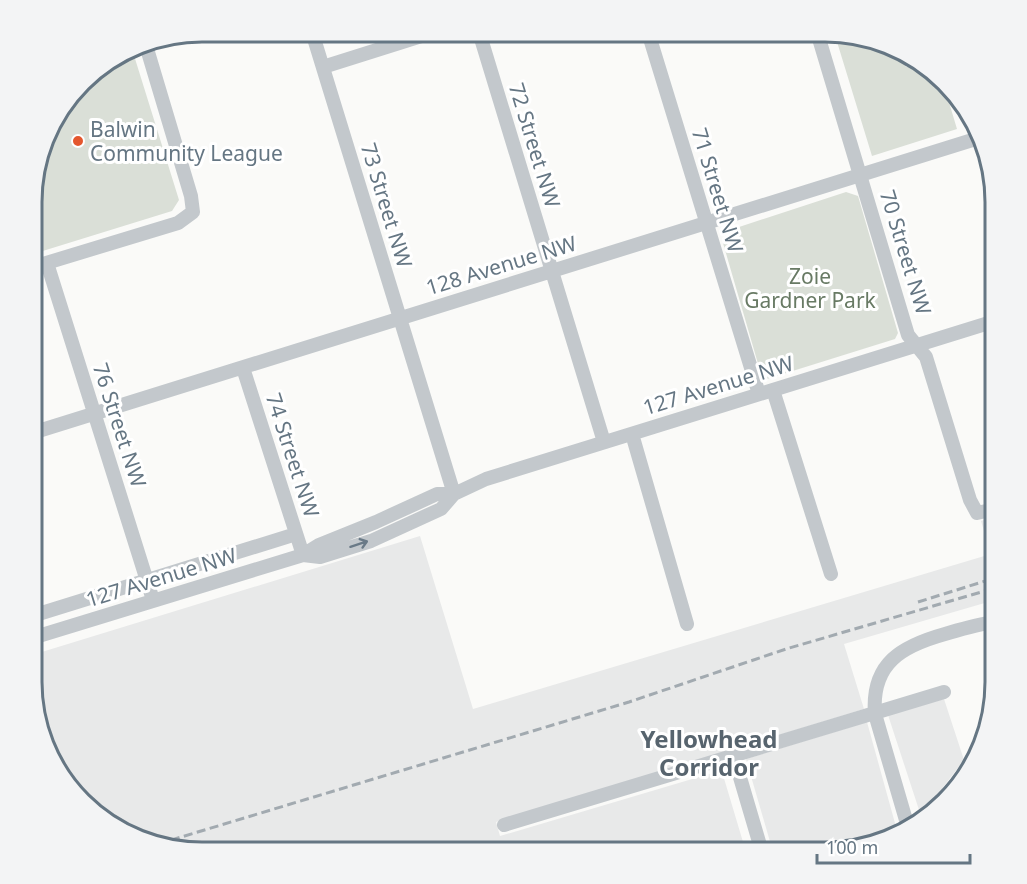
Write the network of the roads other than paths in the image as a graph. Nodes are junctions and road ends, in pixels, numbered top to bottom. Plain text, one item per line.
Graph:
1 (315, 42) edge
2 (402, 42) edge
3 (481, 42) edge
4 (651, 42) edge
5 (820, 42) edge
6 (148, 51) edge
7 (323, 67) junction
8 (973, 140) edge
9 (861, 175) junction
10 (707, 223) junction
11 (47, 263) junction
12 (42, 264) edge
13 (552, 271) junction
14 (400, 319) junction
15 (985, 324) edge
16 (917, 345) junction
17 (243, 368) junction
18 (766, 392) junction
19 (94, 414) junction
20 (42, 430) edge
21 (632, 434) junction
22 (604, 442) junction
23 (454, 494) junction
24 (985, 511) edge
25 (296, 534) junction
26 (303, 555) junction
27 (831, 574) dead end
28 (147, 580) junction
29 (153, 600) junction
30 (42, 613) edge
31 (687, 624) dead end
32 (985, 624) edge
33 (42, 635) edge
34 (944, 692) dead end
35 (875, 714) junction
36 (734, 757) junction
37 (907, 820) edge
38 (504, 825) dead end
39 (759, 842) edge

1 - 7 street, 73 Street NW
2 - 7 street
3 - 13 street, 72 Street NW
4 - 10 street, 71 Street NW
5 - 9 street, 70 Street NW
6 - 11 street
7 - 14 street, 73 Street NW
8 - 9 street, 128 Avenue NW
9 - 10 street, 128 Avenue NW
9 - 16 street, 70 Street NW
10 - 13 street, 128 Avenue NW
10 - 18 street, 71 Street NW
11 - 12 street
11 - 19 street, 76 Street NW
13 - 14 street, 128 Avenue NW
13 - 22 street, 72 Street NW
14 - 17 street, 128 Avenue NW
14 - 23 street, 73 Street NW
15 - 16 street, 127 Avenue NW
16 - 18 street, 127 Avenue NW
16 - 24 street, 70 Street NW
17 - 19 street, 128 Avenue NW
17 - 25 street, 74 Street NW
18 - 21 street, 127 Avenue NW
18 - 27 street, 71 Street NW
19 - 20 street, 128 Avenue NW
19 - 28 street, 76 Street NW
21 - 22 street, 127 Avenue NW
21 - 31 street
22 - 23 street, 127 Avenue NW
23 - 26 street, 127 Avenue NW
25 - 26 street, 74 Street NW
25 - 28 street, 127 Avenue NW
26 - 29 street, 127 Avenue NW
28 - 29 street, 76 Street NW
28 - 30 street, 127 Avenue NW
29 - 33 street, 127 Avenue NW
32 - 35 street
34 - 35 street
35 - 36 street
35 - 37 street
36 - 38 street
36 - 39 street

